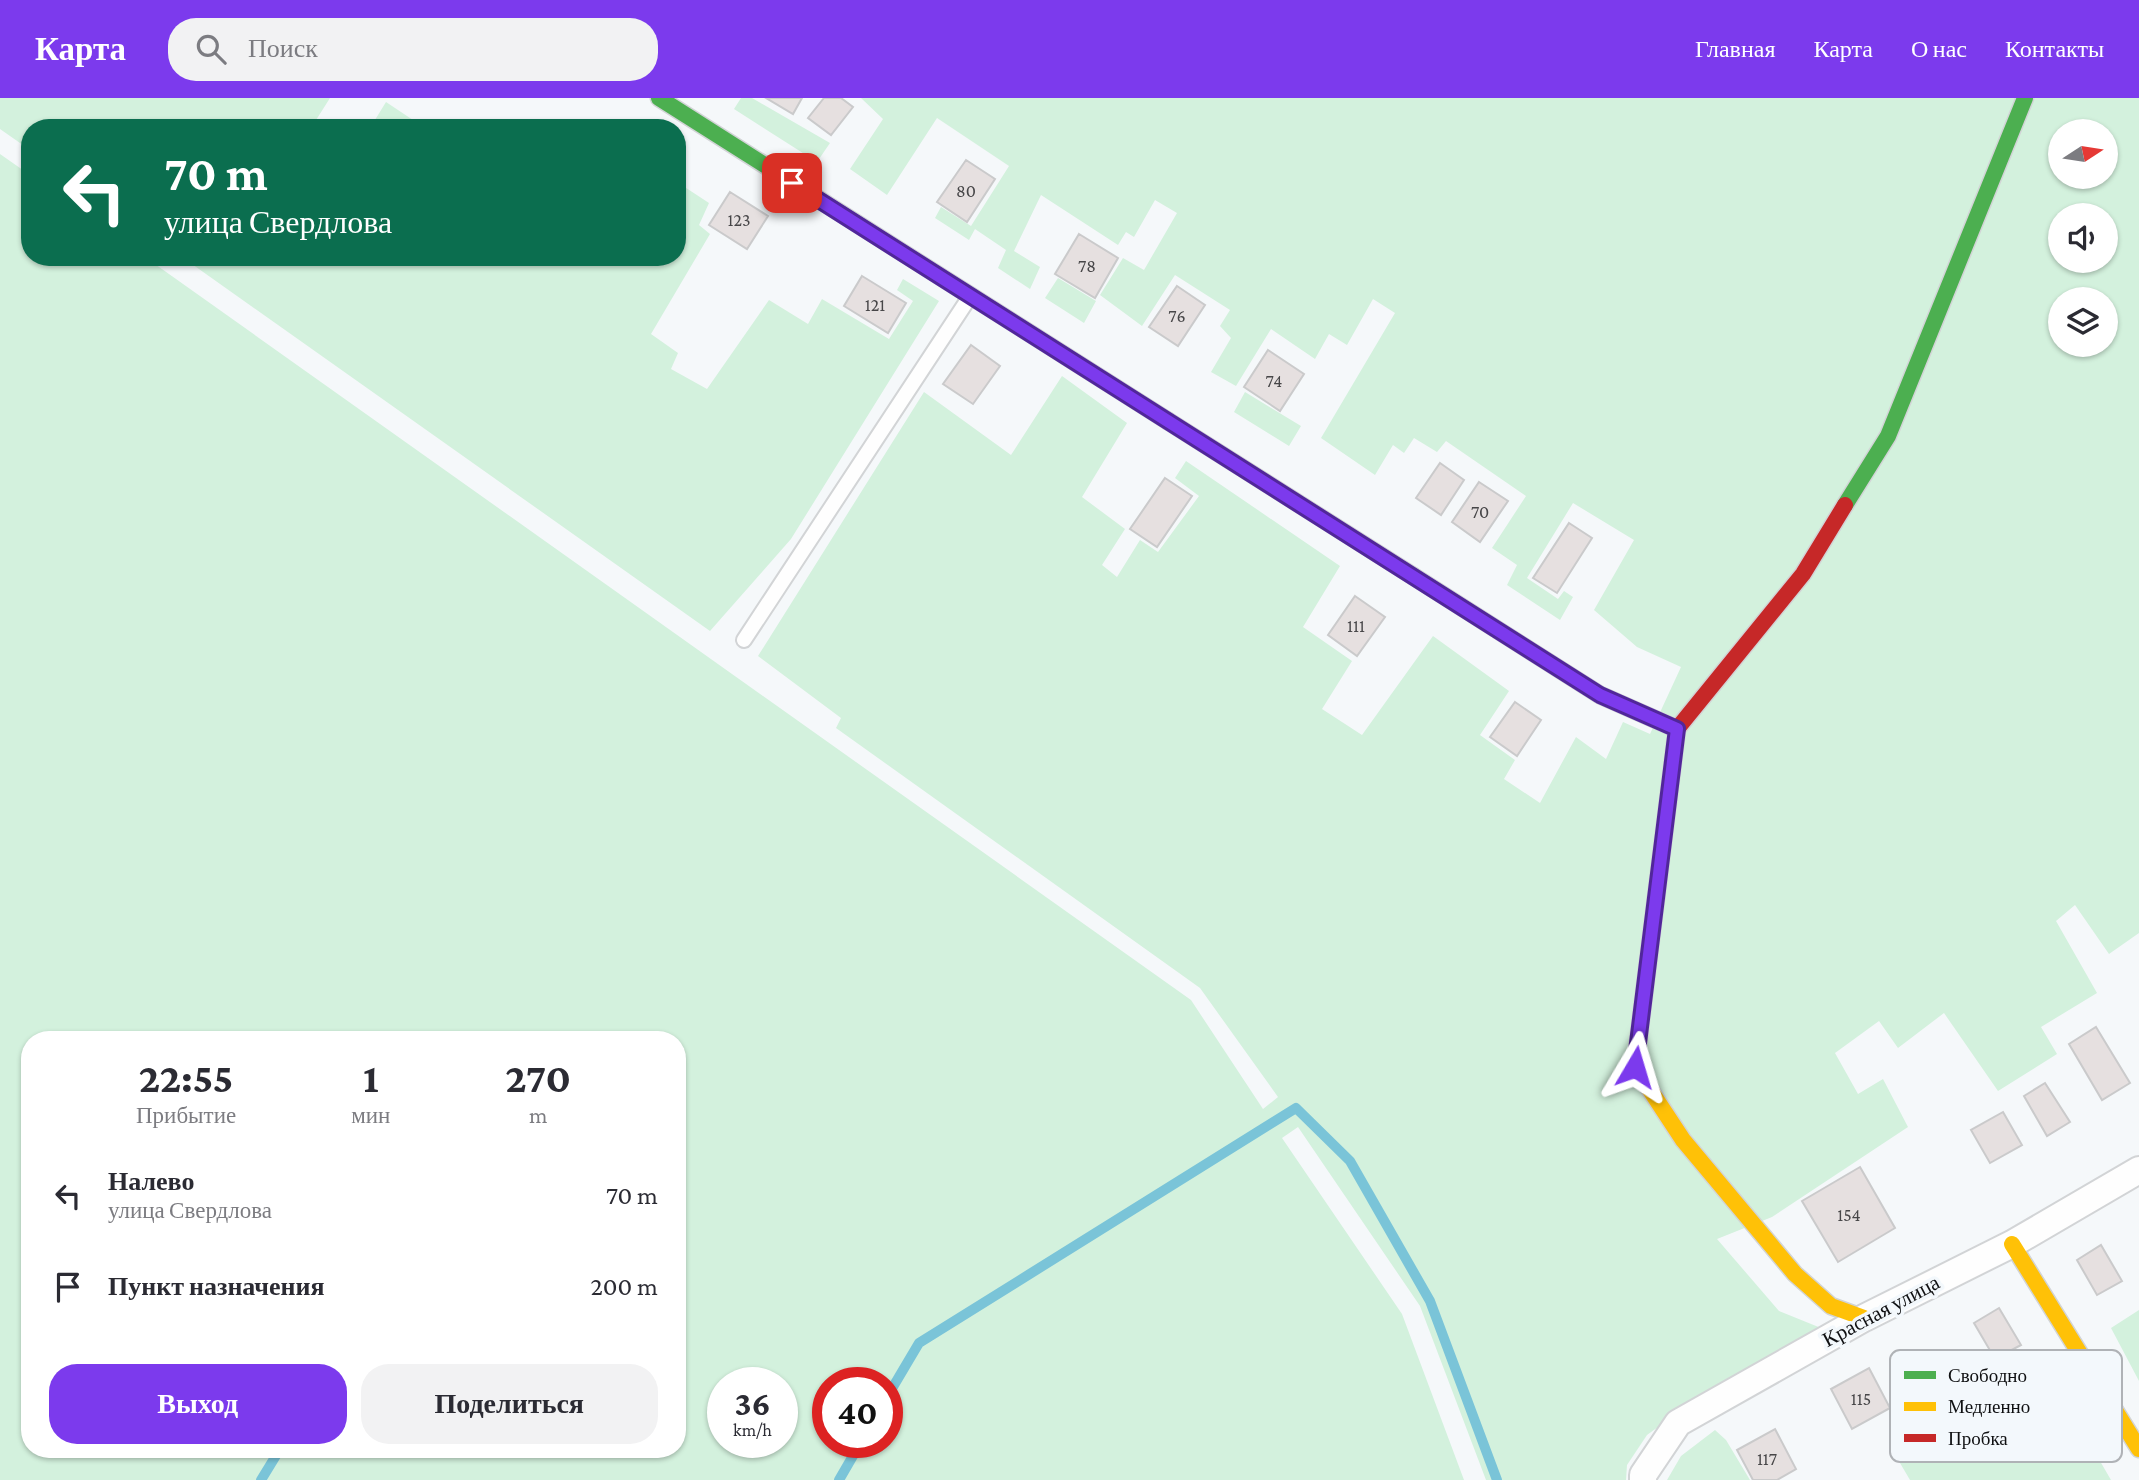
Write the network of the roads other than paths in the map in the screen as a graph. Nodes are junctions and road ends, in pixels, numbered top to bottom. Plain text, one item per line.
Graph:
1 (659, 98) edge
2 (2025, 98) edge
3 (970, 297) junction
4 (744, 640) dead end
5 (1677, 729) junction
6 (2139, 1170) edge
7 (2011, 1244) junction
8 (1864, 1318) junction
9 (2077, 1350) edge
10 (2122, 1422) edge
11 (2139, 1449) edge
12 (1643, 1478) edge

1 - 3 street
2 - 5 street
3 - 4 lane
3 - 5 street
5 - 8 street
6 - 7 street, Красная улица
7 - 8 street, Красная улица
7 - 9 street
8 - 12 street, Красная улица
10 - 11 street

